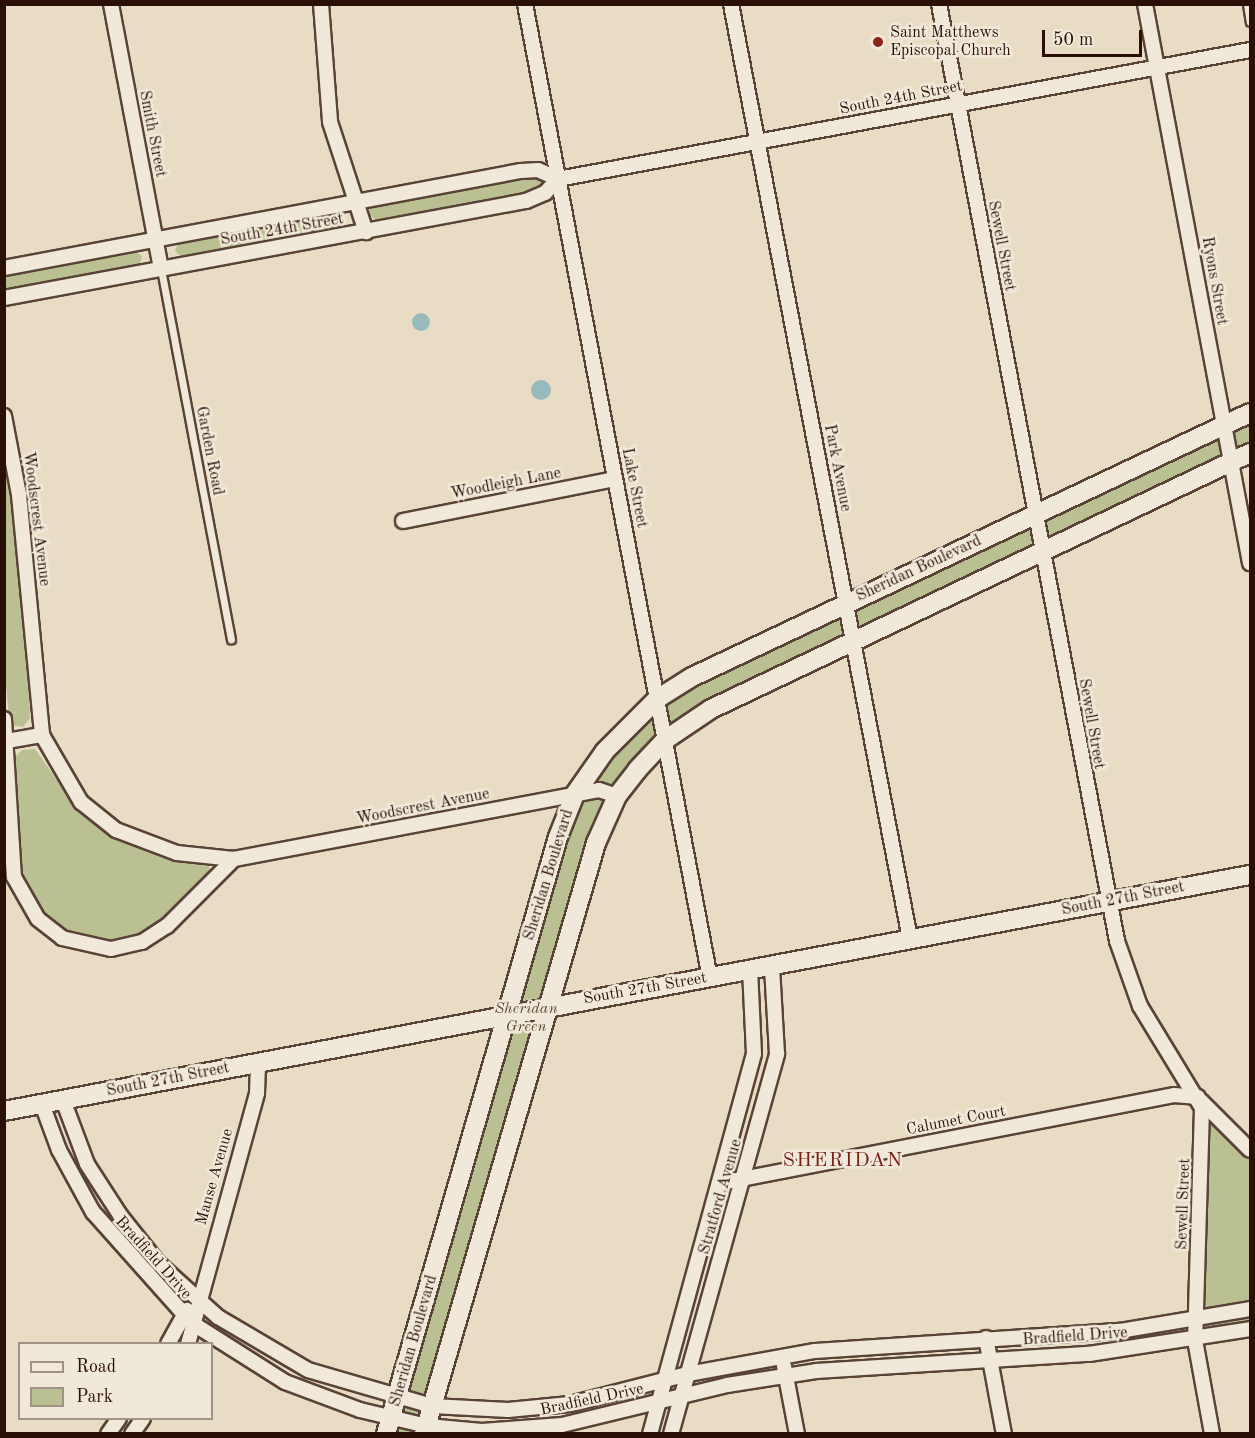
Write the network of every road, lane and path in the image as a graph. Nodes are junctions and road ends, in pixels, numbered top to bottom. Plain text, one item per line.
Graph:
1 (111, 4) edge
2 (321, 4) edge
3 (525, 4) edge
4 (731, 4) edge
5 (939, 4) edge
6 (1145, 4) edge
7 (1247, 4) edge
8 (1251, 22) edge
9 (1251, 50) edge
10 (1157, 67) junction
11 (958, 105) junction
12 (758, 142) junction
13 (558, 179) junction
14 (357, 201) junction
15 (366, 232) junction
16 (155, 240) junction
17 (4, 268) edge
18 (161, 269) junction
19 (4, 298) edge
20 (1251, 412) edge
21 (4, 416) edge
22 (1224, 425) junction
23 (1251, 453) edge
24 (1231, 462) junction
25 (615, 479) junction
26 (1035, 514) junction
27 (403, 521) dead end
28 (1042, 552) junction
29 (1251, 563) edge
30 (845, 604) junction
31 (231, 639) dead end
32 (853, 642) junction
33 (657, 699) junction
34 (4, 719) edge
35 (42, 735) junction
36 (665, 740) junction
37 (7, 741) junction
38 (575, 794) junction
39 (617, 796) junction
40 (234, 859) junction
41 (1251, 875) edge
42 (1109, 902) junction
43 (910, 939) junction
44 (772, 966) junction
45 (750, 970) junction
46 (710, 978) junction
47 (549, 1007) junction
48 (507, 1015) junction
49 (258, 1063) junction
50 (1197, 1097) junction
51 (63, 1100) junction
52 (42, 1104) junction
53 (4, 1111) edge
54 (1251, 1150) edge
55 (742, 1180) junction
56 (721, 1182) junction
57 (196, 1299) junction
58 (1251, 1309) edge
59 (187, 1319) junction
60 (1195, 1321) junction
61 (1251, 1329) edge
62 (986, 1338) junction
63 (1195, 1340) junction
64 (170, 1342) edge
65 (188, 1342) edge
66 (782, 1356) junction
67 (990, 1359) junction
68 (688, 1374) junction
69 (786, 1375) junction
70 (666, 1380) junction
71 (682, 1396) junction
72 (397, 1398) junction
73 (659, 1402) junction
74 (432, 1406) junction
75 (118, 1420) edge
76 (142, 1420) edge
77 (389, 1426) edge
78 (425, 1430) edge
79 (108, 1434) edge
80 (132, 1434) edge
81 (650, 1434) edge
82 (671, 1434) edge
83 (797, 1434) edge
84 (1004, 1434) edge
85 (1212, 1434) edge

1 - 16 street, Smith Street
2 - 14 street
3 - 13 street, Lake Street
4 - 12 street, Park Avenue
5 - 11 street, Sewell Street
6 - 10 street, Ryons Street
7 - 8 lane
9 - 10 street, South 24th Street
10 - 11 street, South 24th Street
10 - 22 street, Ryons Street
11 - 12 street, South 24th Street
11 - 26 street, Sewell Street
12 - 13 street, South 24th Street
12 - 30 street, Park Avenue
13 - 14 street, South 24th Street
13 - 15 street, South 24th Street
13 - 25 street, Lake Street
14 - 15 street
14 - 16 street, South 24th Street
15 - 18 street, South 24th Street
16 - 17 street, South 24th Street
16 - 18 street, Smith Street
18 - 19 street, South 24th Street
18 - 31 lane, Garden Road
20 - 22 main road, Sheridan Boulevard
21 - 35 street, Woodscrest Avenue
22 - 24 street, Ryons Street
22 - 26 main road, Sheridan Boulevard
23 - 24 main road
24 - 28 main road
24 - 29 street, Ryons Street
25 - 27 street, Woodleigh Lane
25 - 33 street, Lake Street
26 - 28 street, Sewell Street
26 - 30 main road, Sheridan Boulevard
28 - 32 main road
28 - 42 street, Sewell Street
30 - 32 street, Park Avenue
30 - 33 main road, Sheridan Boulevard
32 - 36 main road
32 - 43 street, Park Avenue
33 - 36 street, Lake Street
33 - 38 main road, Sheridan Boulevard
34 - 37 street
35 - 37 street
35 - 40 street, Woodscrest Avenue
36 - 39 main road
36 - 46 street, Lake Street
37 - 40 street
38 - 39 street, Woodscrest Avenue
38 - 40 street, Woodscrest Avenue
38 - 48 main road, Sheridan Boulevard
39 - 47 main road
41 - 42 main road, South 27th Street
42 - 43 main road, South 27th Street
42 - 50 street, Sewell Street
43 - 44 main road, South 27th Street
44 - 45 main road, South 27th Street
44 - 55 street, Stratford Avenue
45 - 46 main road, South 27th Street
45 - 56 street, Stratford Avenue
46 - 47 main road, South 27th Street
47 - 48 main road, South 27th Street
47 - 74 main road
48 - 49 main road, South 27th Street
48 - 72 main road, Sheridan Boulevard
49 - 51 main road, South 27th Street
49 - 57 street, Manse Avenue
50 - 54 street
50 - 55 street, Calumet Court
50 - 60 street, Sewell Street
51 - 52 main road, South 27th Street
51 - 57 street, Bradfield Drive
52 - 53 main road, South 27th Street
52 - 59 street, Bradfield Drive
55 - 56 street, Calumet Court
55 - 68 street, Stratford Avenue
56 - 70 street, Stratford Avenue
57 - 59 street, Manse Avenue
57 - 72 street, Bradfield Drive
58 - 60 street, Bradfield Drive
59 - 64 street, Manse Avenue
59 - 65 street, Manse Avenue
59 - 77 street, Bradfield Drive
60 - 62 street, Bradfield Drive
60 - 63 street, Sewell Street
61 - 63 street, Bradfield Drive
62 - 66 street, Bradfield Drive
62 - 67 street
63 - 67 street, Bradfield Drive
63 - 85 street, Sewell Street
66 - 68 street, Bradfield Drive
66 - 69 street
67 - 69 street, Bradfield Drive
67 - 84 street
68 - 70 street, Bradfield Drive
68 - 71 street, Stratford Avenue
69 - 71 street, Bradfield Drive
69 - 83 street
70 - 73 street, Stratford Avenue
70 - 74 street, Bradfield Drive
71 - 73 street, Bradfield Drive
71 - 82 street, Stratford Avenue
72 - 74 street, Bradfield Drive
72 - 77 main road, Sheridan Boulevard
73 - 78 street, Bradfield Drive
73 - 81 street, Stratford Avenue
74 - 78 main road
75 - 79 street
76 - 80 street
77 - 78 street, Bradfield Drive

